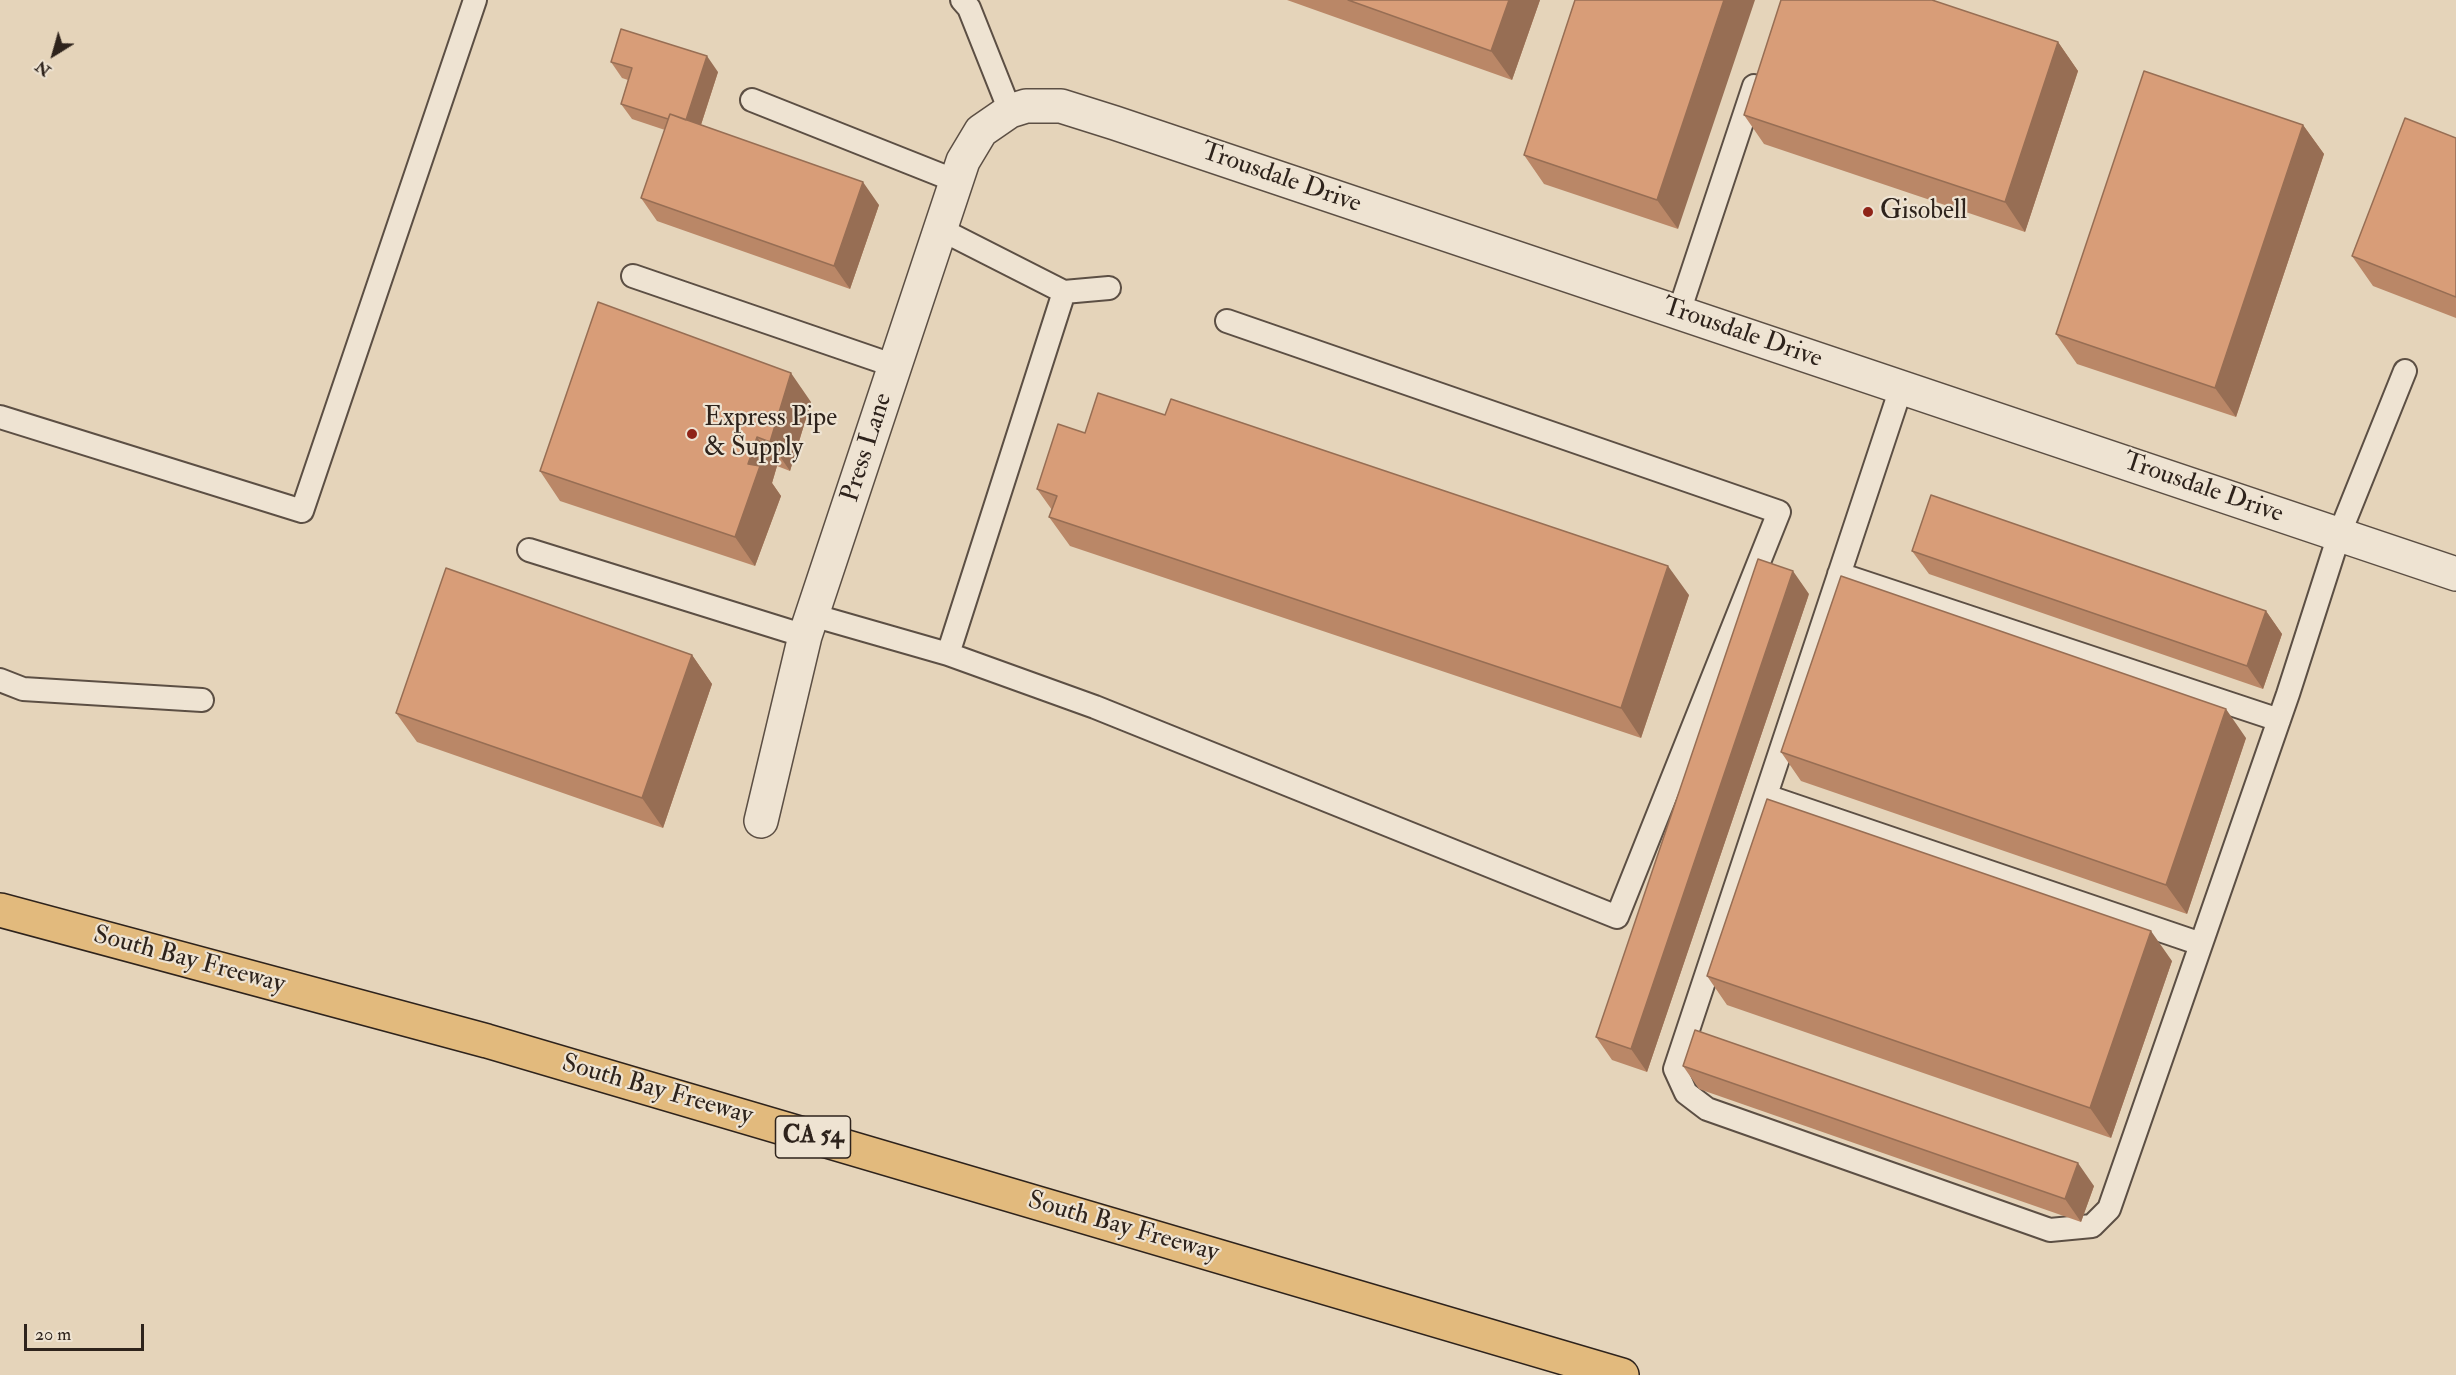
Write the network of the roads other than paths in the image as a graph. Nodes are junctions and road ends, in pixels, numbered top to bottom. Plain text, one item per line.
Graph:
1 (475, 0) edge
2 (962, 0) edge
3 (1761, 68) edge
4 (752, 100) dead end
5 (1018, 109) junction
6 (956, 181) junction
7 (940, 229) junction
8 (633, 276) dead end
9 (1109, 288) dead end
10 (1064, 292) junction
11 (1679, 312) junction
12 (1227, 321) dead end
13 (895, 366) junction
14 (2405, 371) dead end
15 (1901, 388) junction
16 (0, 417) edge
17 (2339, 535) junction
18 (529, 550) dead end
19 (1839, 574) junction
20 (2456, 574) edge
21 (809, 626) junction
22 (948, 654) junction
23 (0, 680) edge
24 (202, 700) dead end
25 (2279, 720) junction
26 (1766, 796) junction
27 (761, 821) dead end
28 (0, 910) edge
29 (2200, 944) junction
30 (1622, 1375) edge

1 - 16 lane
2 - 5 lane
3 - 11 lane
4 - 6 lane
5 - 6 street, Press Lane
5 - 11 street, Trousdale Drive
6 - 7 street, Press Lane
7 - 10 lane
7 - 13 street, Press Lane
8 - 13 lane
9 - 10 lane
10 - 22 lane
11 - 15 street, Trousdale Drive
12 - 22 lane
13 - 21 street, Press Lane
14 - 17 lane
15 - 17 street, Trousdale Drive
15 - 19 lane
17 - 20 street, Trousdale Drive
17 - 25 lane
18 - 21 lane
19 - 25 lane
19 - 26 lane
21 - 22 lane
21 - 27 street, Press Lane
23 - 24 lane
25 - 29 lane
26 - 29 lane
26 - 29 lane
28 - 30 highway, South Bay Freeway / CA 54

